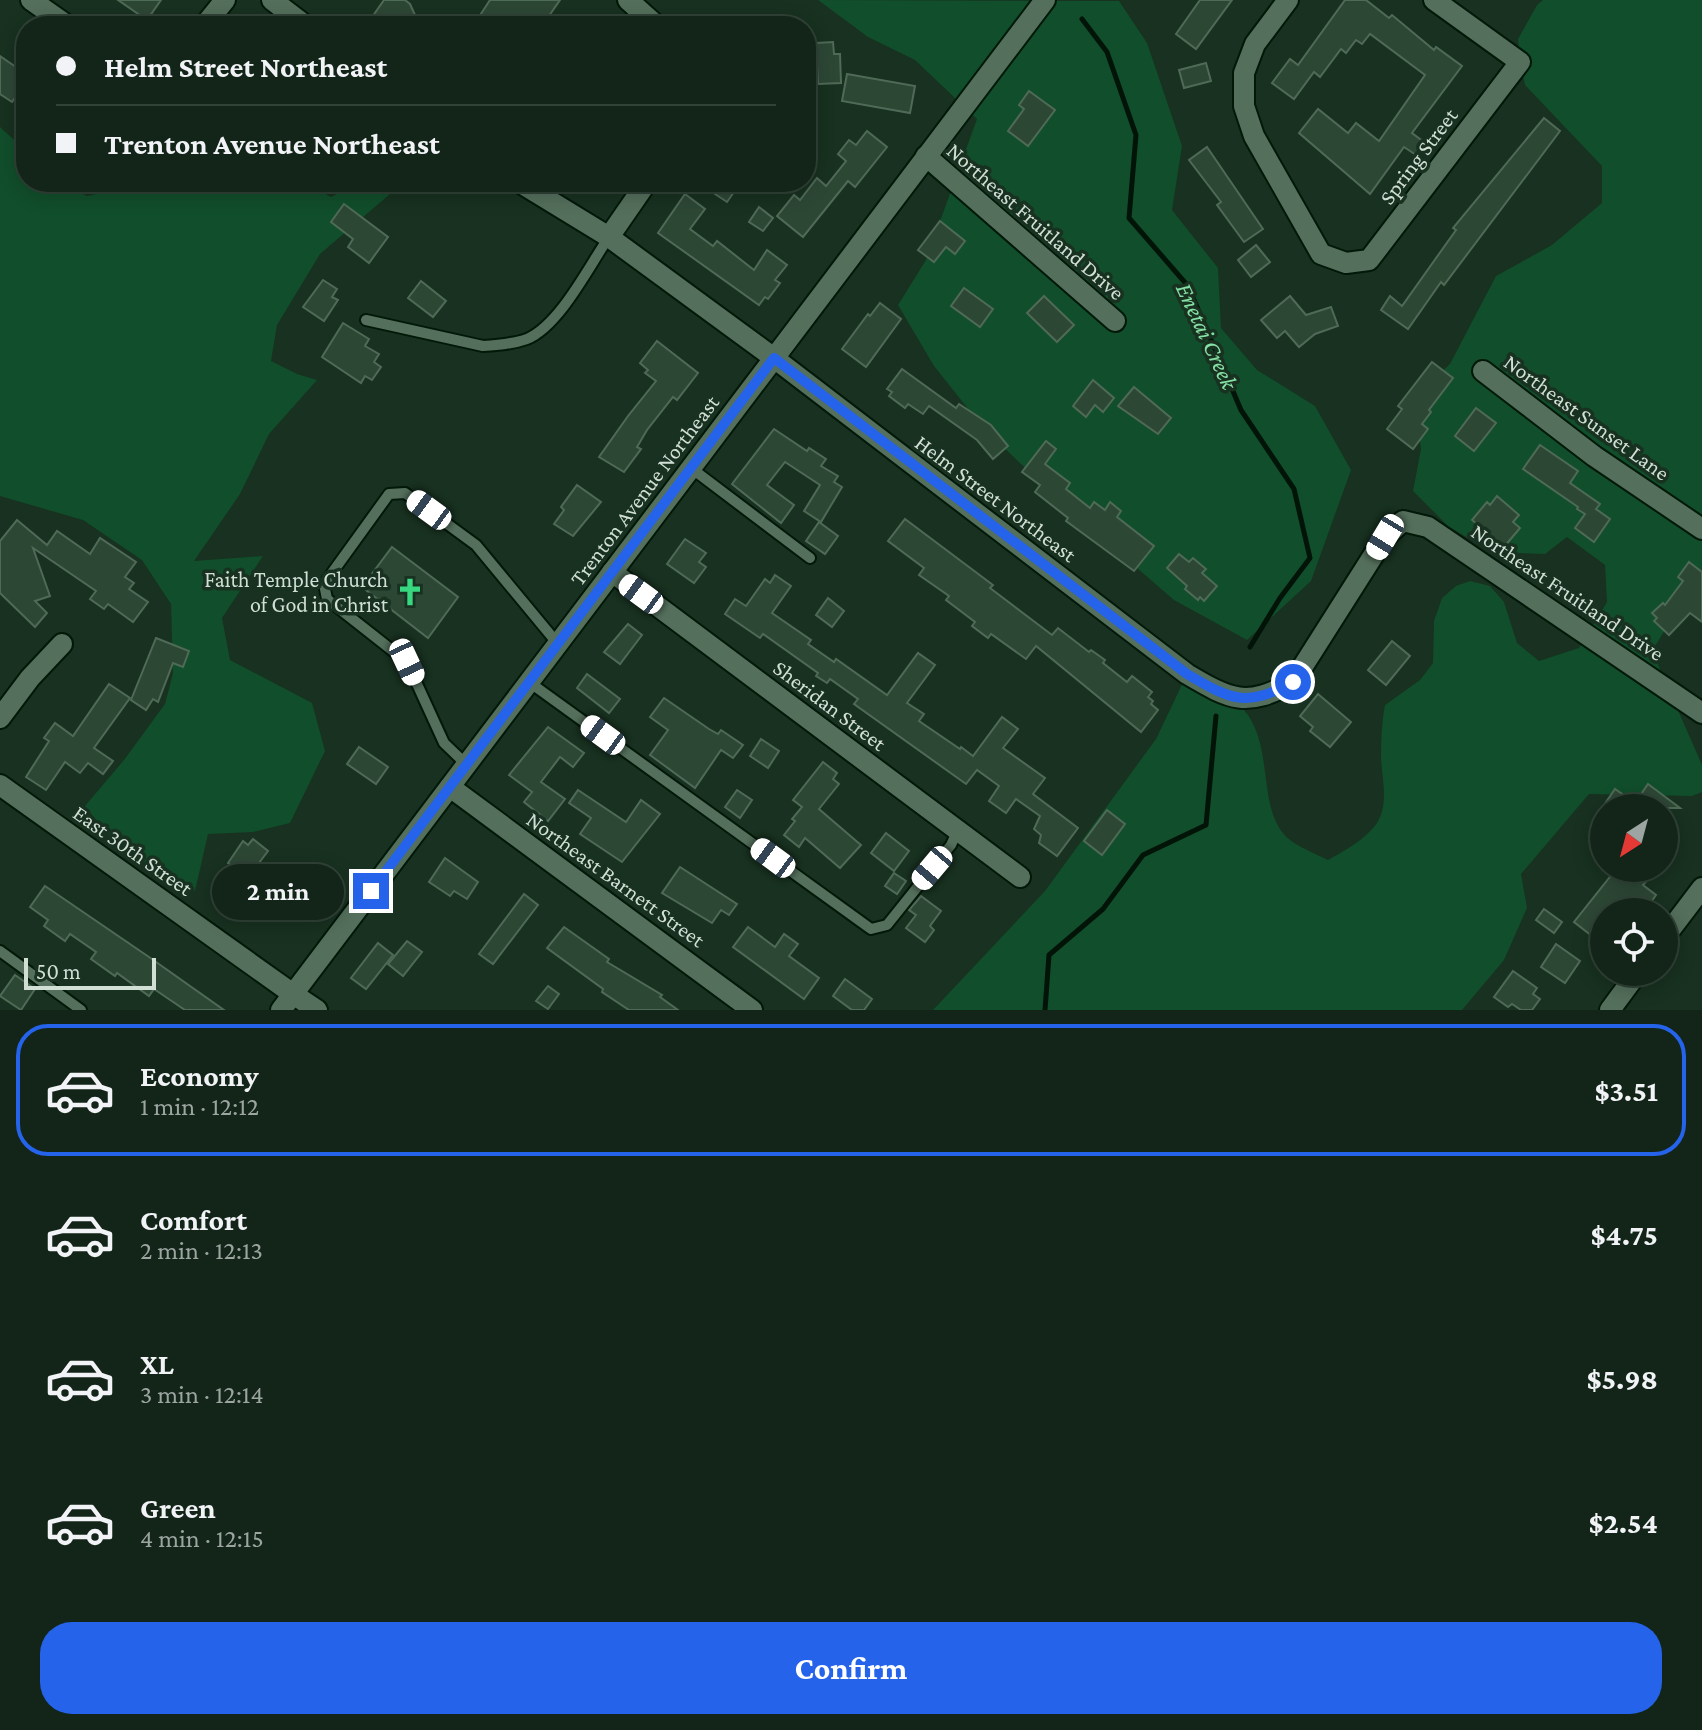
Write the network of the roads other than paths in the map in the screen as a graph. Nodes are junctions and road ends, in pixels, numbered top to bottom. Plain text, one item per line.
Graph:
1 (31, 0) edge
2 (225, 0) edge
3 (272, 0) edge
4 (628, 0) edge
5 (1045, 0) edge
6 (1288, 0) edge
7 (1434, 0) edge
8 (54, 16) edge
9 (212, 16) edge
10 (293, 16) edge
11 (646, 16) edge
12 (926, 156) junction
13 (535, 192) edge
14 (640, 192) edge
15 (609, 237) junction
16 (366, 320) dead end
17 (1115, 321) dead end
18 (774, 358) junction
19 (1483, 371) dead end
20 (691, 468) junction
21 (1403, 521) joint
22 (1702, 529) edge
23 (810, 558) dead end
24 (612, 572) junction
25 (62, 644) dead end
26 (558, 644) junction
27 (529, 682) junction
28 (1702, 713) edge
29 (0, 718) edge
30 (467, 765) junction
31 (0, 785) edge
32 (450, 787) junction
33 (958, 830) junction
34 (1020, 877) dead end
35 (1702, 888) edge
36 (1678, 920) edge
37 (0, 951) edge
38 (1628, 986) edge
39 (287, 1002) edge
40 (81, 1010) edge
41 (317, 1010) edge
42 (752, 1010) edge
43 (1610, 1010) edge

1 - 8 street
2 - 9 street
3 - 10 street
4 - 11 street
5 - 12 street, Trenton Avenue Northeast
6 - 7 street, Spring Street
12 - 17 street, Northeast Fruitland Drive
12 - 18 street, Trenton Avenue Northeast
13 - 15 street, Helm Street Northeast
14 - 15 street
15 - 16 lane
15 - 18 street, Helm Street Northeast
18 - 20 street, Trenton Avenue Northeast
18 - 21 street, Helm Street Northeast
19 - 22 street, Northeast Sunset Lane
20 - 23 lane
20 - 24 street, Trenton Avenue Northeast
21 - 28 street, Northeast Fruitland Drive
24 - 26 street, Trenton Avenue Northeast
24 - 33 street, Sheridan Street
25 - 29 street
26 - 27 street, Trenton Avenue Northeast
26 - 30 lane
27 - 30 street, Trenton Avenue Northeast
27 - 33 lane
30 - 32 street, Trenton Avenue Northeast
31 - 39 street, East 30th Street
32 - 39 street, Trenton Avenue Northeast
32 - 42 street, Northeast Barnett Street
33 - 34 street, Sheridan Street
35 - 36 street
37 - 40 lane
38 - 43 street
39 - 41 street, East 30th Street

